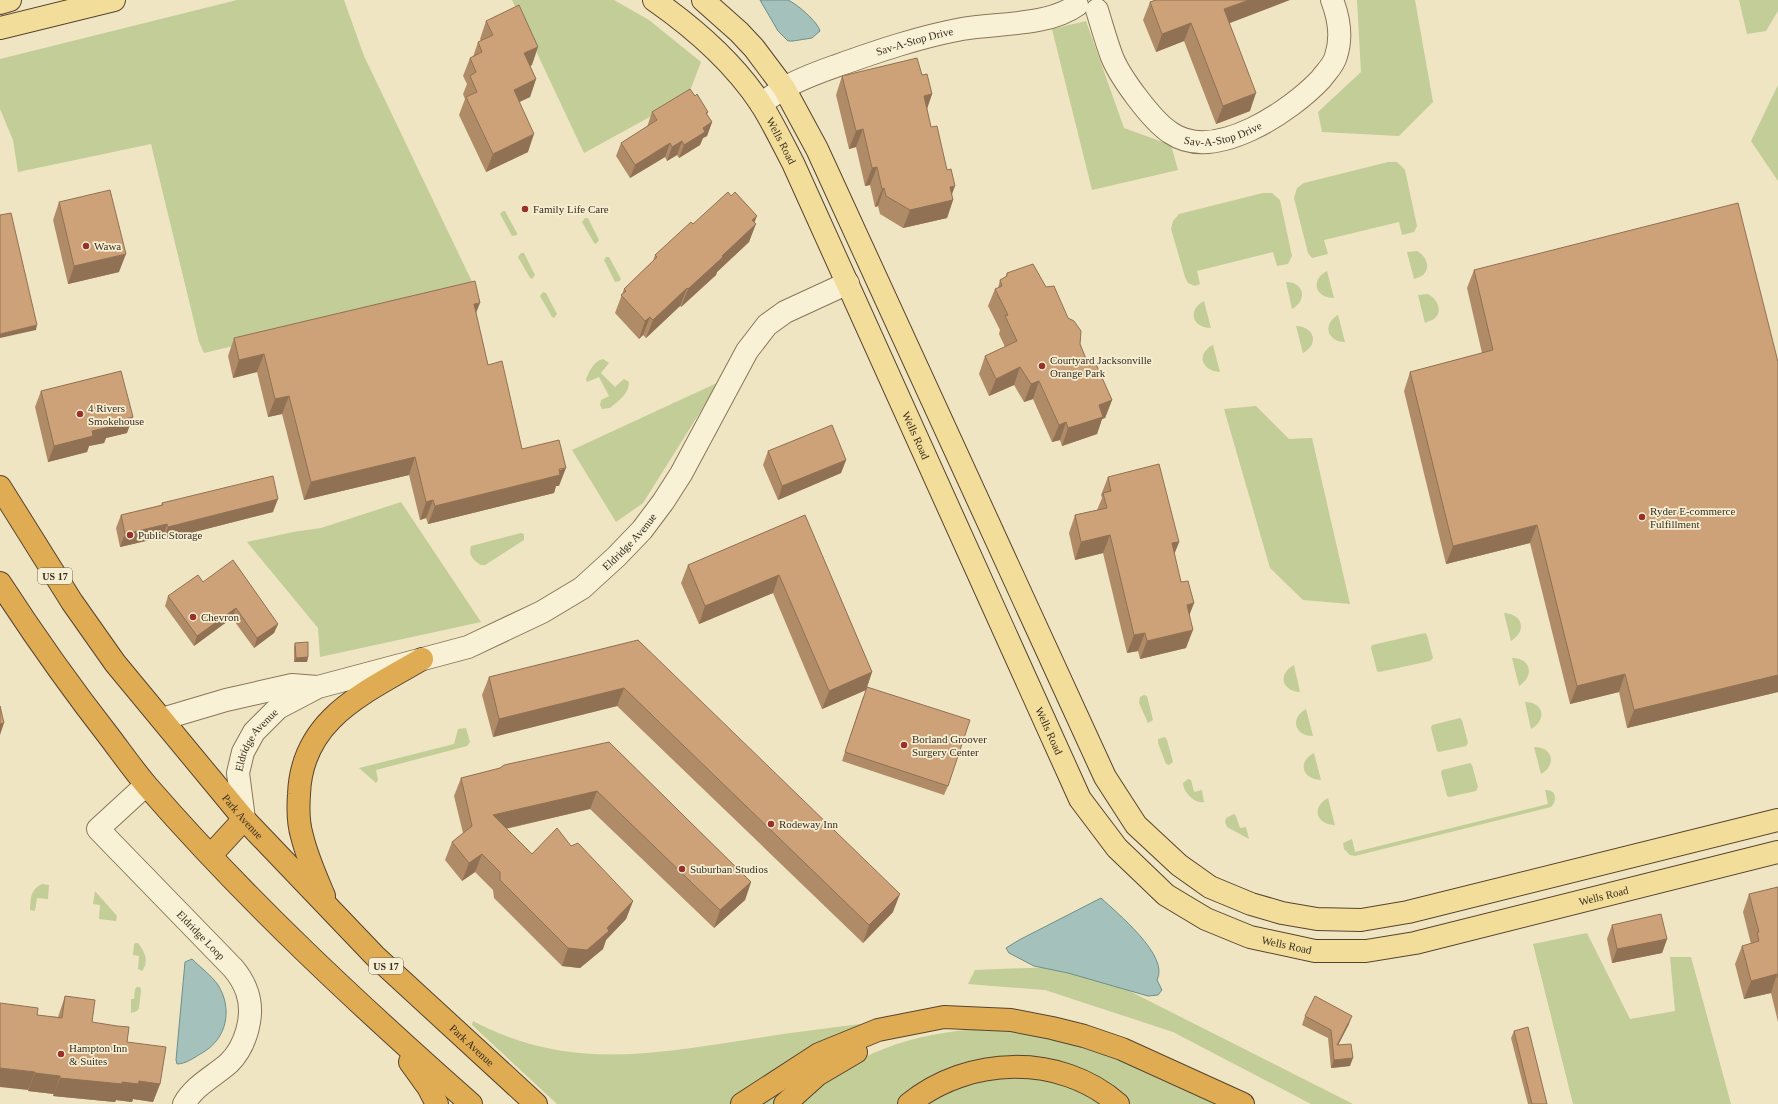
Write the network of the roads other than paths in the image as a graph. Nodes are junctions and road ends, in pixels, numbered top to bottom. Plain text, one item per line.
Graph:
1 (10, 0) edge
2 (114, 0) edge
3 (654, 0) edge
4 (703, 0) edge
5 (1332, 0) edge
6 (0, 3) edge
7 (1089, 4) edge
8 (0, 28) edge
9 (784, 88) junction
10 (761, 104) junction
11 (848, 283) junction
12 (0, 487) edge
13 (0, 583) edge
14 (422, 658) junction
15 (318, 687) junction
16 (162, 719) junction
17 (146, 785) junction
18 (244, 819) junction
19 (1778, 820) edge
20 (1778, 852) edge
21 (211, 855) junction
22 (326, 903) junction
23 (944, 1017) junction
24 (388, 1031) junction
25 (184, 1104) edge
26 (437, 1104) edge
27 (471, 1104) edge
28 (536, 1104) edge
29 (742, 1104) edge
30 (785, 1104) edge
31 (909, 1104) edge
32 (1118, 1104) edge
33 (1242, 1104) edge

1 - 6 main road
2 - 8 main road
3 - 10 main road, Wells Road
4 - 9 main road
5 - 7 street, Sav-A-Stop Drive
7 - 9 street, Sav-A-Stop Drive
9 - 10 street, Sav-A-Stop Drive
9 - 19 main road
10 - 11 main road, Wells Road
11 - 14 street, Eldridge Avenue
11 - 20 main road, Wells Road
12 - 16 highway, Park Avenue / US 17
13 - 17 highway
14 - 15 street, Eldridge Avenue
14 - 22 highway
15 - 16 street, Eldridge Avenue
15 - 18 street, Eldridge Avenue
16 - 18 highway, Park Avenue / US 17
17 - 21 highway
17 - 25 street, Eldridge Loop
18 - 21 highway
18 - 22 highway, Park Avenue / US 17
21 - 24 highway
22 - 28 highway, Park Avenue / US 17
23 - 29 highway
23 - 30 highway
23 - 33 highway
24 - 26 highway
24 - 27 highway
31 - 32 highway

